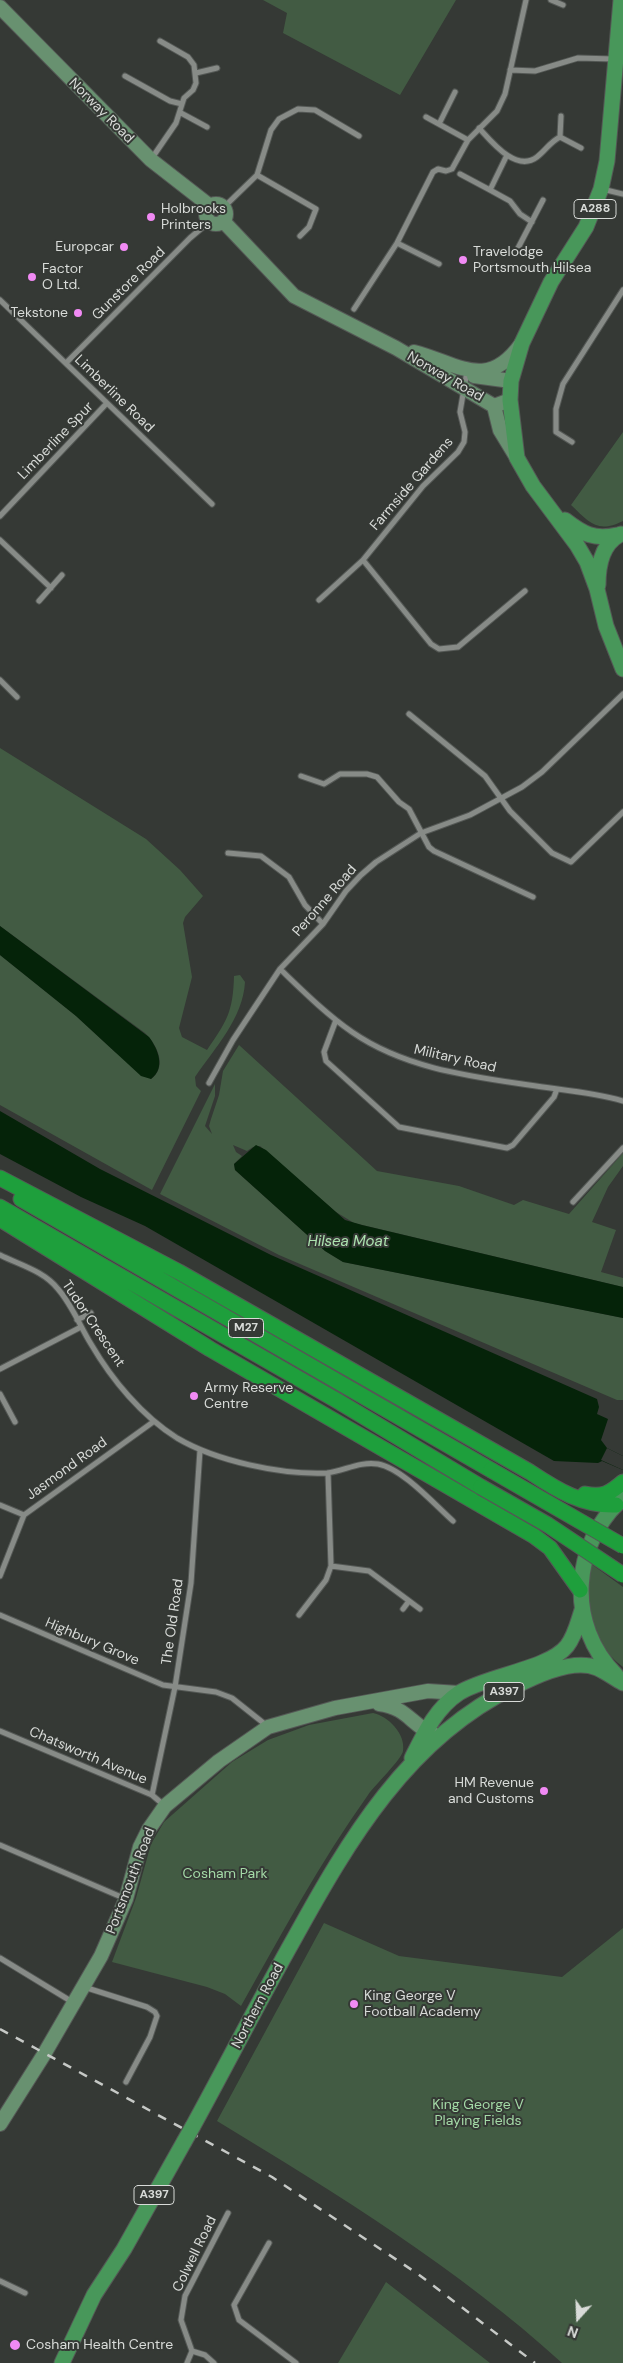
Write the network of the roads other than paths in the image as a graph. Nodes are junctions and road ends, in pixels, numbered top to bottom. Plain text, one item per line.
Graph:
1 (526, 0) edge
2 (551, 0) edge
3 (621, 0) edge
4 (563, 5) dead end
5 (0, 7) edge
6 (160, 41) dead end
7 (614, 59) junction
8 (217, 68) dead end
9 (510, 70) junction
10 (196, 73) junction
11 (125, 76) dead end
12 (455, 92) dead end
13 (182, 104) junction
14 (181, 113) junction
15 (561, 116) dead end
16 (426, 117) dead end
17 (439, 124) junction
18 (207, 127) dead end
19 (479, 128) junction
20 (360, 136) dead end
21 (560, 137) junction
22 (468, 140) junction
23 (582, 148) dead end
24 (507, 155) junction
25 (150, 160) junction
26 (460, 174) dead end
27 (257, 175) junction
28 (601, 189) junction
29 (490, 190) junction
30 (623, 194) edge
31 (543, 200) dead end
32 (217, 206) junction
33 (209, 222) junction
34 (224, 222) junction
35 (532, 222) junction
36 (300, 236) dead end
37 (397, 243) junction
38 (518, 250) dead end
39 (439, 264) dead end
40 (623, 290) edge
41 (0, 300) edge
42 (354, 308) dead end
43 (522, 343) junction
44 (401, 350) junction
45 (66, 363) junction
46 (467, 373) junction
47 (511, 381) junction
48 (465, 389) junction
49 (510, 400) junction
50 (108, 403) junction
51 (494, 406) junction
52 (572, 442) dead end
53 (517, 458) junction
54 (212, 504) dead end
55 (548, 506) junction
56 (0, 516) edge
57 (620, 534) edge
58 (0, 540) edge
59 (363, 560) junction
60 (62, 575) dead end
61 (51, 588) junction
62 (597, 589) junction
63 (525, 591) dead end
64 (319, 600) dead end
65 (39, 601) dead end
66 (623, 669) edge
67 (0, 680) edge
68 (623, 694) edge
69 (17, 697) dead end
70 (409, 714) dead end
71 (301, 776) dead end
72 (501, 800) junction
73 (623, 812) edge
74 (422, 832) junction
75 (228, 853) dead end
76 (533, 897) dead end
77 (323, 924) junction
78 (280, 969) junction
79 (336, 1020) junction
80 (209, 1083) dead end
81 (556, 1089) junction
82 (623, 1101) edge
83 (623, 1148) edge
84 (0, 1178) edge
85 (0, 1187) edge
86 (573, 1202) dead end
87 (0, 1207) edge
88 (0, 1219) edge
89 (0, 1255) edge
90 (91, 1313) dead end
91 (77, 1320) junction
92 (81, 1327) junction
93 (0, 1370) edge
94 (0, 1394) edge
95 (15, 1422) dead end
96 (153, 1422) junction
97 (200, 1450) junction
98 (530, 1472) junction
99 (328, 1473) junction
100 (623, 1482) edge
101 (619, 1502) edge
102 (0, 1505) edge
103 (24, 1515) junction
104 (453, 1521) dead end
105 (623, 1546) edge
106 (332, 1566) junction
107 (623, 1575) edge
108 (0, 1576) edge
109 (580, 1590) junction
110 (409, 1601) junction
111 (420, 1609) dead end
112 (403, 1610) dead end
113 (582, 1610) junction
114 (0, 1615) edge
115 (299, 1615) dead end
116 (623, 1682) edge
117 (175, 1687) junction
118 (459, 1694) junction
119 (368, 1703) junction
120 (268, 1727) junction
121 (0, 1731) edge
122 (432, 1734) junction
123 (152, 1795) junction
124 (165, 1806) junction
125 (0, 1845) edge
126 (126, 1899) junction
127 (0, 1958) edge
128 (84, 1987) junction
129 (74, 2003) junction
130 (126, 2082) dead end
131 (0, 2124) edge
132 (228, 2213) dead end
133 (269, 2242) dead end
134 (124, 2249) junction
135 (0, 2281) edge
136 (25, 2294) dead end
137 (192, 2351) junction
138 (62, 2363) edge
139 (73, 2363) edge
140 (187, 2363) edge
141 (214, 2363) edge
142 (296, 2363) edge

1 - 9 street
2 - 4 street
3 - 7 main road, A288
5 - 25 street, Norway Road
6 - 10 street
7 - 9 street
7 - 28 main road, A288
8 - 10 street
9 - 19 street
10 - 13 street
11 - 13 street
12 - 17 street
13 - 14 street
14 - 18 street
14 - 25 street
15 - 21 street
16 - 17 street
17 - 22 street
19 - 22 street
19 - 24 street
20 - 27 street
21 - 23 street
21 - 24 street
22 - 37 street
24 - 29 street
25 - 32 street, Norway Road
26 - 29 street
27 - 32 street
27 - 36 street
28 - 30 street
28 - 43 main road, A288
29 - 35 street
31 - 35 street
32 - 33 street
32 - 34 street
33 - 34 street
33 - 45 street, Gunstore Road
34 - 44 street, Norway Road
35 - 38 street
37 - 39 street
37 - 42 street
40 - 52 street
41 - 45 street, Limberline Road
43 - 46 street, Norway Road
43 - 47 main road, A288
44 - 46 street, Norway Road
44 - 48 street, Norway Road
45 - 50 street, Limberline Road
46 - 47 street, Norway Road
46 - 48 street, Farmside Gardens
47 - 49 main road, A288
48 - 51 street, Norway Road
48 - 59 street, Farmside Gardens
49 - 51 street, Norway Road
49 - 53 main road, A288
50 - 54 street, Limberline Road
50 - 56 street, Limberline Spur
51 - 53 street, Norway Road
53 - 55 main road, A288
55 - 57 main road
55 - 62 main road
57 - 62 main road
58 - 61 street
59 - 63 street
59 - 64 street, Farmside Gardens
60 - 61 street
61 - 65 street
62 - 66 main road
67 - 69 street
68 - 72 street, Peronne Road
70 - 72 street
71 - 74 street
72 - 73 street
72 - 74 street, Peronne Road
74 - 76 street
74 - 77 street, Peronne Road
75 - 77 street
77 - 78 street, Peronne Road
78 - 79 street, Military Road
78 - 80 street, Peronne Road
79 - 81 street, Military Road
79 - 81 street
81 - 82 street, Military Road
83 - 86 street
84 - 98 highway
85 - 105 highway, M27, bridge
87 - 107 highway, M27, bridge
88 - 109 highway
89 - 91 street, Tudor Crescent
90 - 91 street
91 - 92 street, Tudor Crescent
92 - 93 street
92 - 96 street, Tudor Crescent
94 - 95 street
96 - 97 street, Tudor Crescent
96 - 103 street, Jasmond Road
97 - 99 street, Tudor Crescent
97 - 117 street, The Old Road
98 - 100 highway
98 - 101 highway
99 - 104 street, Tudor Crescent
99 - 106 street
101 - 109 main road
102 - 103 street
103 - 108 street, Jasmond Road
106 - 110 street
106 - 115 street
109 - 113 main road
110 - 111 street
110 - 112 street
113 - 116 main road
113 - 118 main road, Northern Road / A397
114 - 117 street, Highbury Grove
116 - 122 main road, Northern Road / A397
117 - 120 street, Highbury Grove
117 - 123 street, The Old Road
118 - 119 street, Portsmouth Road
118 - 122 main road, Northern Road / A397
119 - 120 street, Portsmouth Road
119 - 122 street, Portsmouth Road
120 - 124 street, Portsmouth Road
121 - 123 street, Chatsworth Avenue
122 - 134 main road, Northern Road / A397, bridge
123 - 124 street, Chatsworth Avenue
124 - 126 street, Portsmouth Road
125 - 126 street
126 - 128 street, Portsmouth Road
127 - 129 street
128 - 129 street, Portsmouth Road
128 - 130 street
129 - 131 street, Portsmouth Road
132 - 137 street, Colwell Road
133 - 142 street
134 - 138 main road, Northern Road / A397
134 - 139 main road, Northern Road / A397
135 - 136 street
137 - 140 street
137 - 141 street

